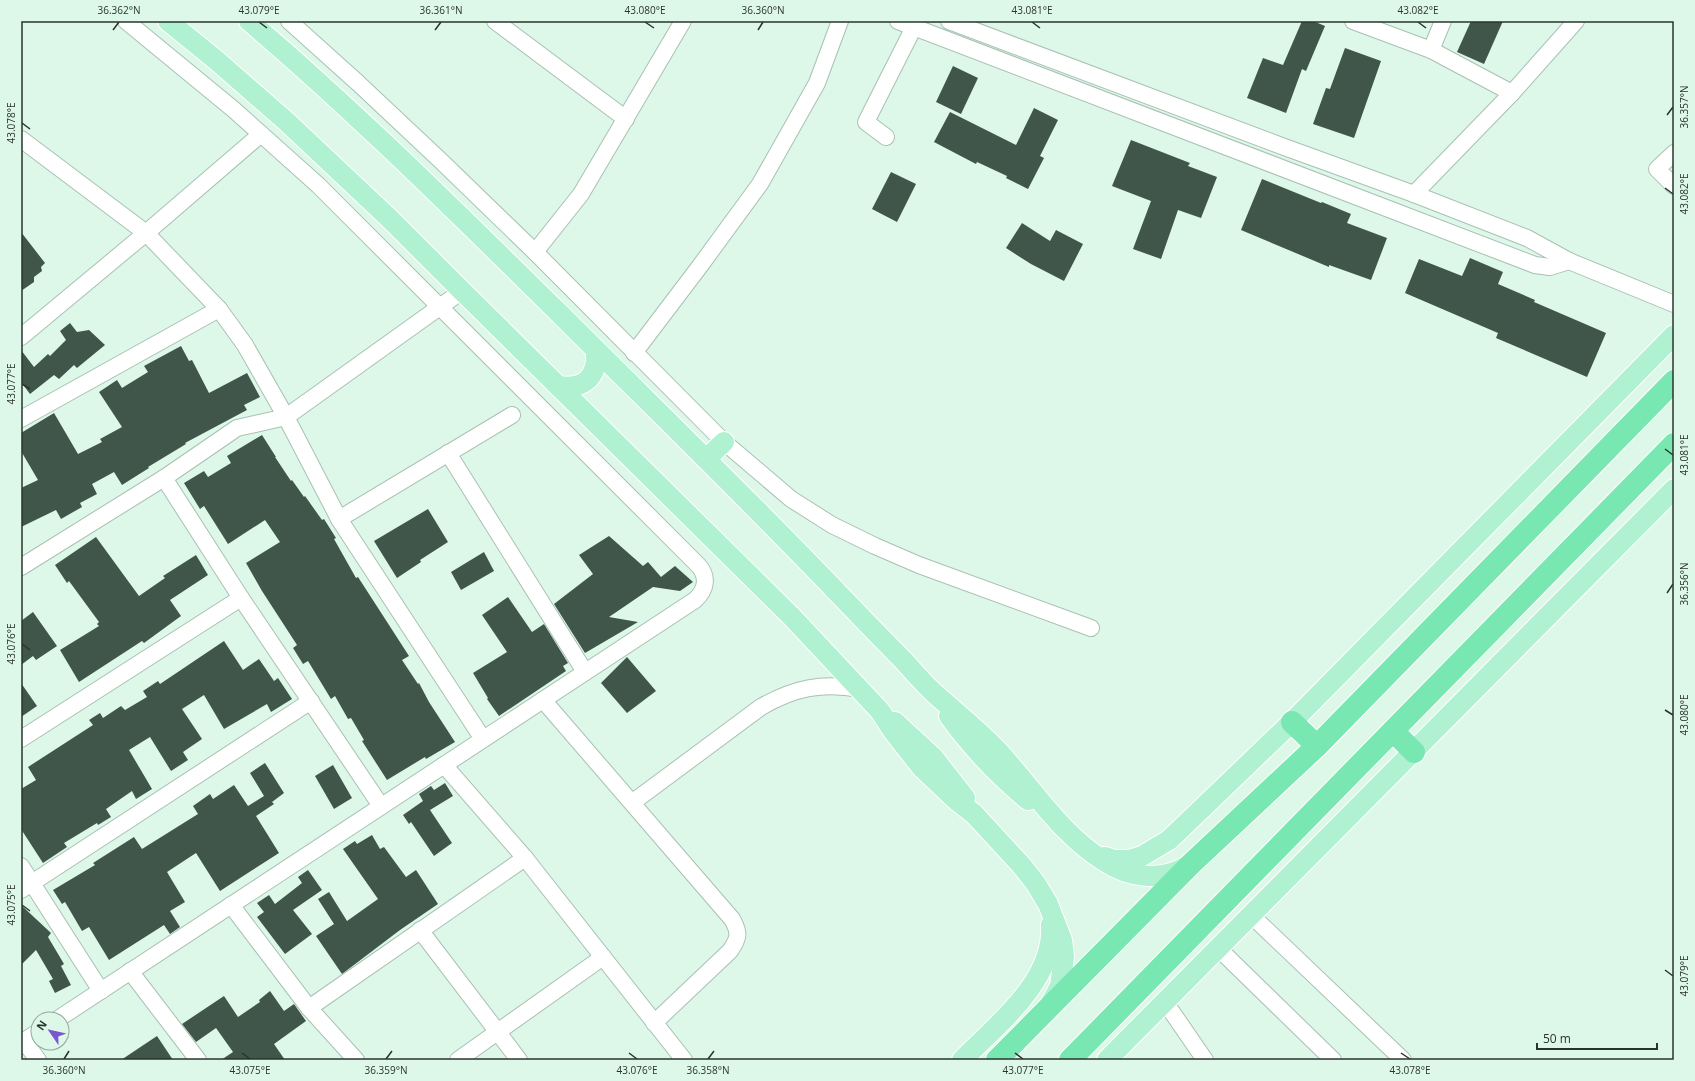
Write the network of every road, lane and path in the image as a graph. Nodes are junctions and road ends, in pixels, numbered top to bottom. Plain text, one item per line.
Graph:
1 (126, 21) edge
2 (168, 21) edge
3 (289, 21) edge
4 (495, 21) edge
5 (683, 21) edge
6 (840, 21) edge
7 (898, 21) edge
8 (949, 21) edge
9 (1353, 21) edge
10 (1443, 21) edge
11 (1576, 21) edge
12 (255, 23) edge
13 (914, 27) junction
14 (988, 28) edge
15 (1430, 50) junction
16 (983, 53) junction
17 (1512, 93) junction
18 (626, 119) junction
19 (261, 134) junction
20 (886, 137) dead end
21 (24, 146) edge
22 (1674, 153) edge
23 (1674, 186) edge
24 (1414, 194) junction
25 (146, 233) junction
26 (535, 252) junction
27 (1569, 262) junction
28 (462, 291) junction
29 (1674, 304) edge
30 (440, 307) junction
31 (220, 309) junction
32 (1674, 335) edge
33 (21, 337) edge
34 (596, 351) junction
35 (634, 352) junction
36 (1674, 382) edge
37 (558, 386) junction
38 (512, 415) dead end
39 (286, 417) junction
40 (21, 419) edge
41 (724, 442) junction
42 (1674, 444) edge
43 (448, 453) junction
44 (706, 459) junction
45 (164, 478) junction
46 (1674, 489) edge
47 (339, 519) junction
48 (21, 567) edge
49 (241, 598) junction
50 (1091, 628) dead end
51 (585, 672) junction
52 (860, 689) junction
53 (543, 700) junction
54 (311, 701) junction
55 (1292, 722) junction
56 (1393, 731) junction
57 (21, 739) edge
58 (483, 739) junction
59 (1317, 746) junction
60 (1414, 752) junction
61 (444, 765) junction
62 (633, 802) junction
63 (381, 806) junction
64 (1093, 854) junction
65 (525, 858) junction
66 (1192, 863) junction
67 (21, 866) edge
68 (26, 886) edge
69 (231, 905) junction
70 (1049, 907) junction
71 (1252, 916) junction
72 (420, 930) junction
73 (1218, 948) junction
74 (603, 957) junction
75 (130, 971) junction
76 (101, 991) junction
77 (1165, 1002) junction
78 (309, 1008) junction
79 (1047, 1010) junction
80 (70, 1011) edge
81 (654, 1023) junction
82 (497, 1032) junction
83 (23, 1042) edge
84 (38, 1060) edge
85 (198, 1060) edge
86 (356, 1060) edge
87 (458, 1060) edge
88 (519, 1060) edge
89 (684, 1060) edge
90 (962, 1060) edge
91 (997, 1060) edge
92 (1070, 1060) edge
93 (1108, 1060) edge
94 (1205, 1060) edge
95 (1333, 1060) edge
96 (1403, 1060) edge

1 - 19 street
2 - 28 main road
3 - 26 street
4 - 18 street
5 - 18 street
6 - 35 street
7 - 13 street
8 - 14 street
9 - 15 street
10 - 15 street
11 - 17 street
12 - 34 main road
13 - 16 street
13 - 20 street
14 - 16 street
14 - 24 street
15 - 17 street
16 - 27 street
17 - 24 street
18 - 26 street
19 - 25 street
19 - 30 street
21 - 25 street
22 - 23 street
24 - 27 street
25 - 31 street
25 - 33 street
26 - 35 street
27 - 29 street
28 - 30 street
28 - 37 main road
30 - 39 street
30 - 51 street
31 - 39 street
31 - 40 street
32 - 55 main road
34 - 37 main road
34 - 44 main road
35 - 41 street
36 - 59 highway
37 - 52 main road
38 - 43 street
39 - 45 street
39 - 47 street
41 - 44 main road
41 - 50 street
42 - 56 highway
43 - 47 street
43 - 51 street
44 - 64 main road
45 - 48 street
45 - 49 street
46 - 60 main road
47 - 58 street
49 - 54 street
49 - 57 street
51 - 53 street
52 - 62 street
52 - 70 main road
53 - 58 street
53 - 62 street
54 - 63 street
54 - 68 street
55 - 59 highway
55 - 64 main road
56 - 60 highway
56 - 92 highway
58 - 61 street
59 - 66 highway
60 - 71 main road
61 - 63 street
61 - 65 street
62 - 81 street
63 - 69 street
64 - 66 main road
65 - 72 street
65 - 74 street
66 - 79 highway
67 - 68 street
68 - 76 street
69 - 75 street
69 - 78 street
70 - 79 main road
70 - 90 main road
71 - 73 main road
71 - 96 street
72 - 78 street
72 - 82 street
73 - 77 main road
73 - 95 street
74 - 81 street
74 - 82 street
75 - 76 street
75 - 85 street
76 - 80 street
77 - 93 main road
77 - 94 street
78 - 86 street
79 - 91 highway
81 - 89 street
82 - 87 street
82 - 88 street
83 - 84 street

